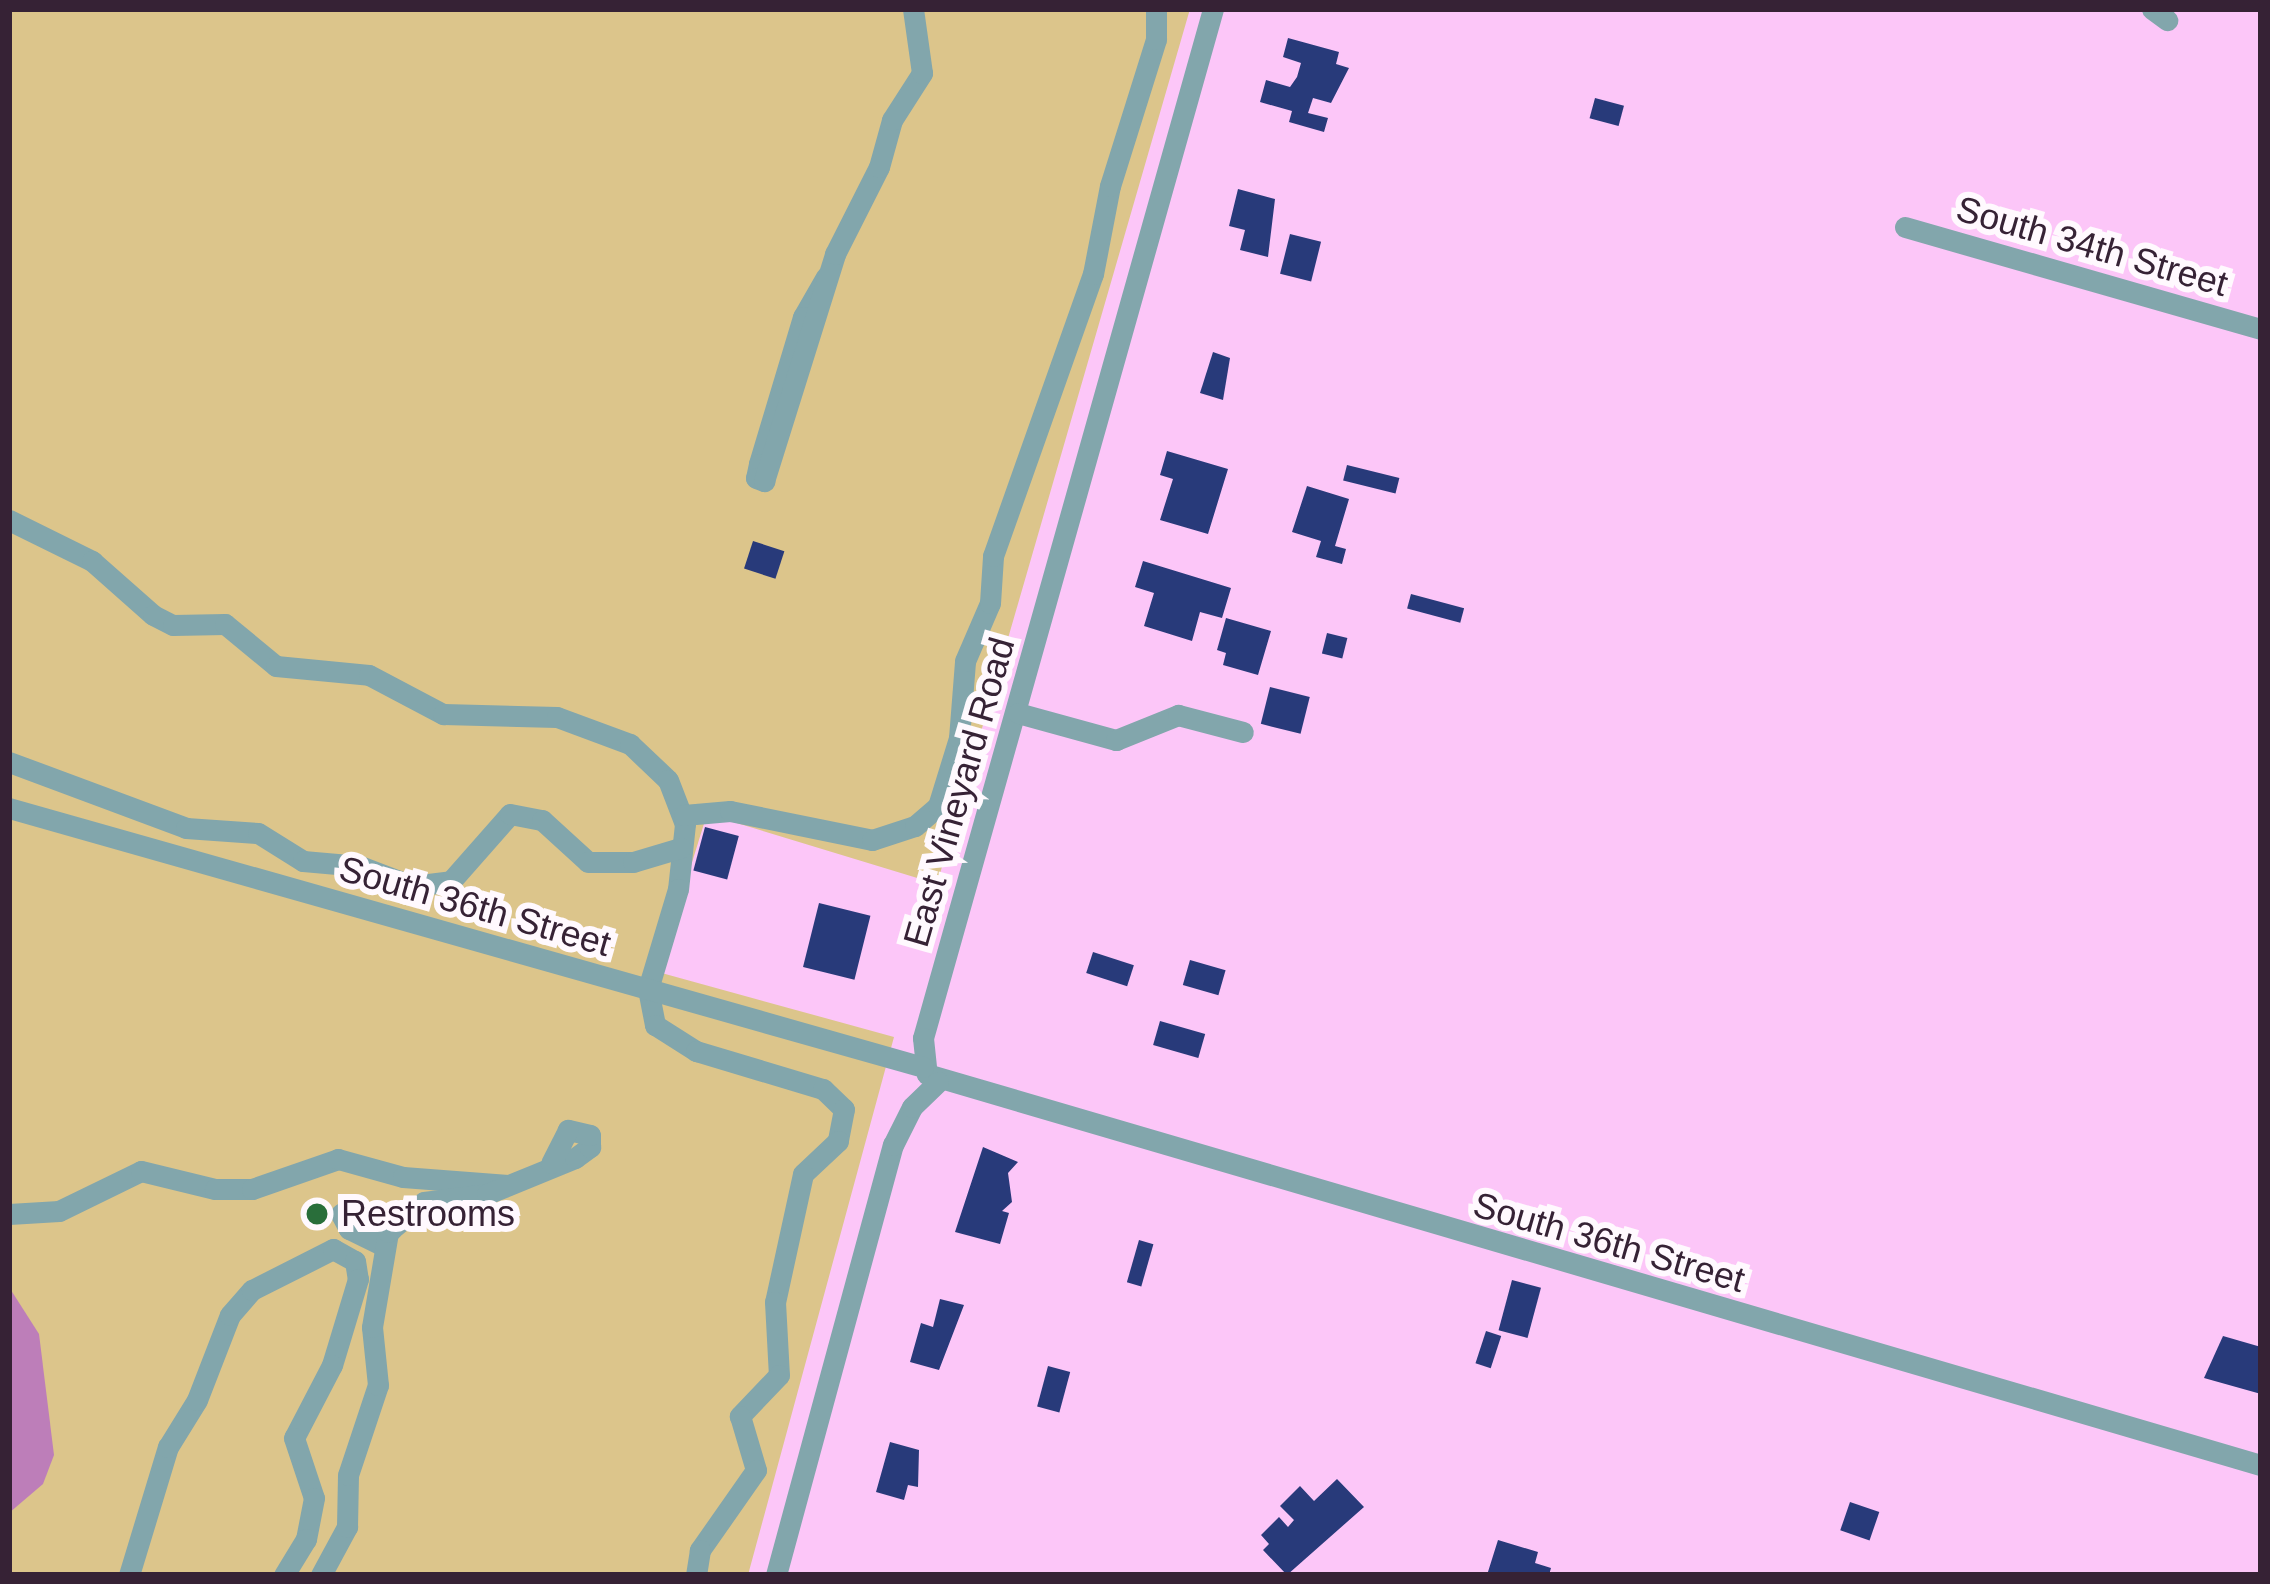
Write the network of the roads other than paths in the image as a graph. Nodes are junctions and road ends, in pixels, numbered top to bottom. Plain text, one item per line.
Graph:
1 (913, 9) edge
2 (1156, 9) edge
3 (1213, 9) edge
4 (1905, 227) dead end
5 (826, 277) junction
6 (2261, 329) edge
7 (9, 520) edge
8 (1018, 713) junction
9 (1243, 732) dead end
10 (9, 762) edge
11 (9, 808) edge
12 (684, 815) junction
13 (680, 848) junction
14 (648, 989) junction
15 (930, 1074) junction
16 (551, 1163) dead end
17 (515, 1184) junction
18 (9, 1214) edge
19 (2261, 1465) edge
20 (129, 1575) edge
21 (284, 1575) edge
22 (321, 1575) edge
23 (696, 1575) edge
24 (776, 1575) edge

1 - 5 street
2 - 12 street
3 - 8 street, East Vineyard Road
4 - 6 street, South 34th Street
5 - 5 street
7 - 12 street
8 - 9 street
8 - 15 street, East Vineyard Road
10 - 13 street
11 - 14 street, South 36th Street
12 - 13 street
13 - 14 street
14 - 15 street, South 36th Street
14 - 23 street
15 - 19 street, South 36th Street
15 - 24 street, East Vineyard Road
16 - 17 street
17 - 18 street
17 - 22 street
20 - 21 street

